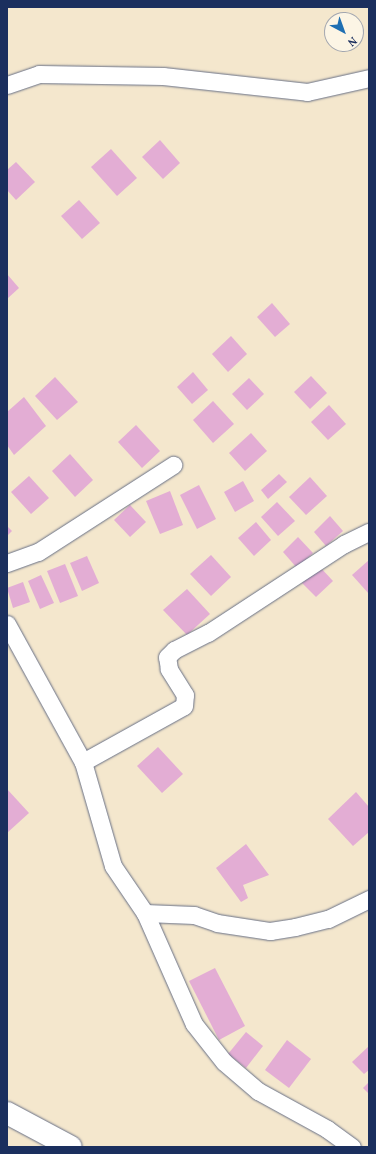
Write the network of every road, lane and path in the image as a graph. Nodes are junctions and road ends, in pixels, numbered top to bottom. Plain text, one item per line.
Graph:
1 (369, 78) edge
2 (7, 85) edge
3 (173, 465) dead end
4 (369, 532) edge
5 (7, 563) edge
6 (7, 624) edge
7 (83, 762) junction
8 (369, 899) edge
9 (145, 913) junction
10 (7, 1113) edge
11 (71, 1147) edge
12 (352, 1147) edge

1 - 2 street
3 - 5 street
4 - 7 street
6 - 7 street
7 - 9 street
8 - 9 street
9 - 12 street
10 - 11 highway

